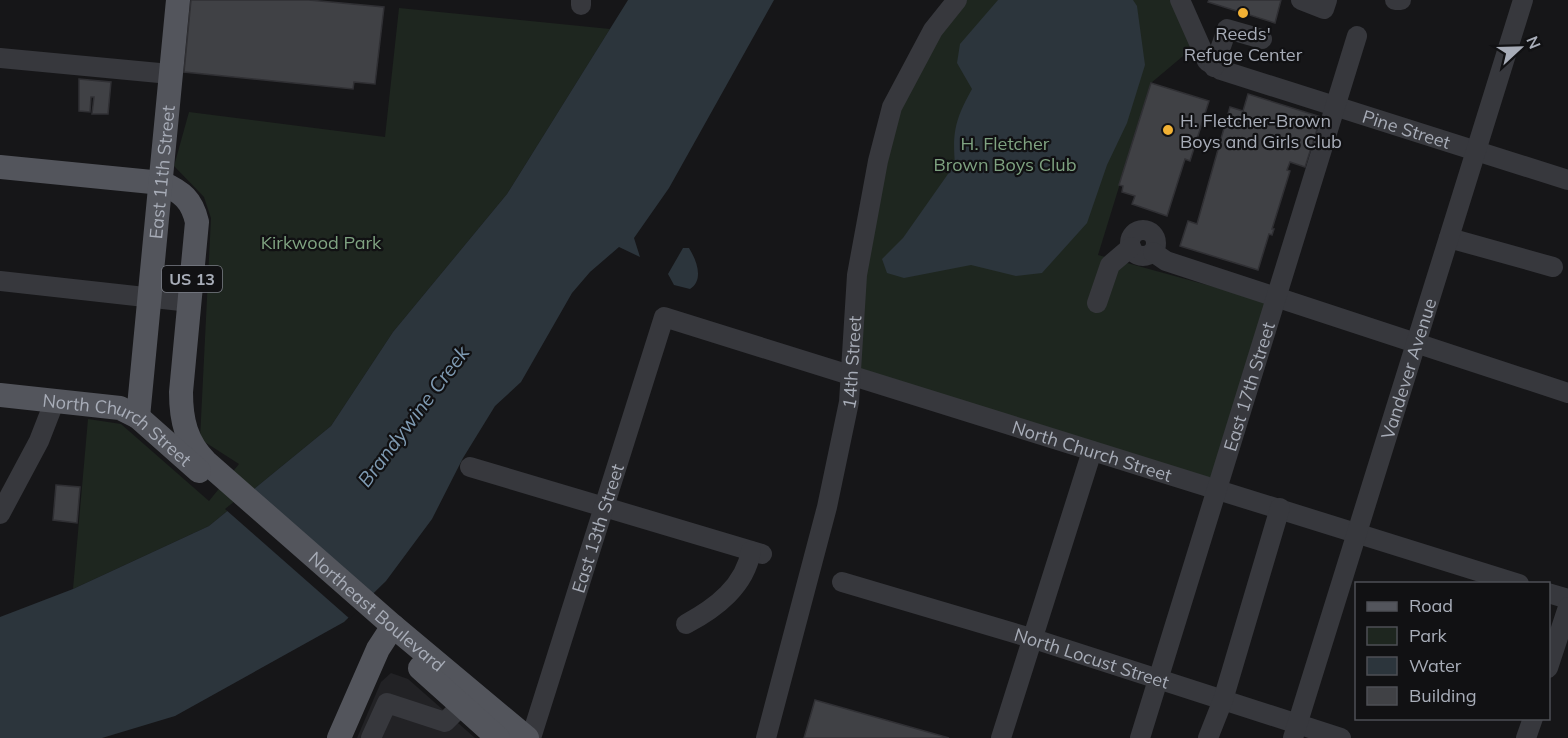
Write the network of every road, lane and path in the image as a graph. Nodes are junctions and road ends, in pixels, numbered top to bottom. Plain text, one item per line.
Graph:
1 (178, 0) edge
2 (957, 0) edge
3 (1180, 0) edge
4 (1301, 0) edge
5 (1327, 0) edge
6 (1395, 0) edge
7 (1401, 0) edge
8 (1523, 0) edge
9 (1357, 36) dead end
10 (1262, 39) dead end
11 (0, 58) edge
12 (1214, 67) junction
13 (170, 74) junction
14 (1335, 108) junction
15 (1476, 151) junction
16 (0, 167) edge
17 (1568, 180) edge
18 (162, 183) junction
19 (1449, 238) junction
20 (1553, 267) dead end
21 (0, 281) edge
22 (150, 296) junction
23 (1277, 299) junction
24 (190, 302) junction
25 (1097, 303) dead end
26 (664, 317) joint
27 (1418, 342) junction
28 (849, 374) junction
29 (1568, 393) edge
30 (0, 395) edge
31 (55, 400) junction
32 (138, 417) junction
33 (1092, 451) junction
34 (470, 467) dead end
35 (225, 486) junction
36 (1217, 489) junction
37 (604, 507) junction
38 (1280, 508) junction
39 (0, 514) edge
40 (1357, 532) junction
41 (842, 582) dead end
42 (1513, 582) edge
43 (1550, 594) edge
44 (1568, 599) edge
45 (1568, 607) edge
46 (686, 624) dead end
47 (389, 632) junction
48 (1031, 638) junction
49 (1550, 662) edge
50 (1157, 679) junction
51 (1223, 700) junction
52 (453, 713) junction
53 (1532, 720) edge
54 (1296, 731) edge
55 (339, 738) edge
56 (371, 738) edge
57 (434, 738) edge
58 (498, 738) edge
59 (529, 738) edge
60 (766, 738) edge
61 (1001, 738) edge
62 (1140, 738) edge
63 (1208, 738) edge
64 (1341, 738) edge
65 (1526, 738) edge

1 - 13 main road, East 11th Street
2 - 28 street, 14th Street
3 - 12 street
4 - 5 street
6 - 7 street
8 - 15 street, Vandever Avenue
9 - 14 street, East 17th Street
10 - 12 street
11 - 13 street
12 - 14 street, Pine Street
13 - 18 main road, East 11th Street
14 - 15 street, Pine Street
14 - 23 street, East 17th Street
15 - 17 street, Pine Street
15 - 19 street, Vandever Avenue
16 - 18 main road, US 13
18 - 22 main road, East 11th Street
18 - 24 main road, US 13
19 - 20 street
19 - 27 street, Vandever Avenue
21 - 22 street
22 - 24 street
22 - 32 main road, East 11th Street
23 - 25 street
23 - 27 street
23 - 36 street, East 17th Street
24 - 35 main road, US 13
26 - 28 street, North Church Street
26 - 37 street, East 13th Street
27 - 29 street
27 - 40 street, Vandever Avenue
28 - 33 street, North Church Street
28 - 60 street, 14th Street
30 - 31 main road, North Church Street / US 13
31 - 32 main road, North Church Street / US 13
31 - 39 street
32 - 35 main road, North Church Street / US 13
33 - 36 street, North Church Street
33 - 48 street
34 - 37 street
35 - 47 main road, Northeast Boulevard / US 13
36 - 38 street, North Church Street
36 - 50 street, East 17th Street
37 - 46 street
37 - 59 street, East 13th Street
38 - 40 street, North Church Street
38 - 51 street
40 - 42 street, North Church Street
40 - 54 street, Vandever Avenue
41 - 48 street, North Locust Street
43 - 44 street
45 - 49 street
47 - 52 main road, Northeast Boulevard / US 13
47 - 55 main road
47 - 59 main road, Northeast Boulevard / US 13
48 - 50 street, North Locust Street
48 - 61 street
50 - 51 street, North Locust Street
50 - 62 street, East 17th Street
51 - 54 street, North Locust Street
51 - 63 street
52 - 56 street
52 - 57 street
52 - 58 main road, Northeast Boulevard / US 13
53 - 65 street
54 - 64 street, North Locust Street

